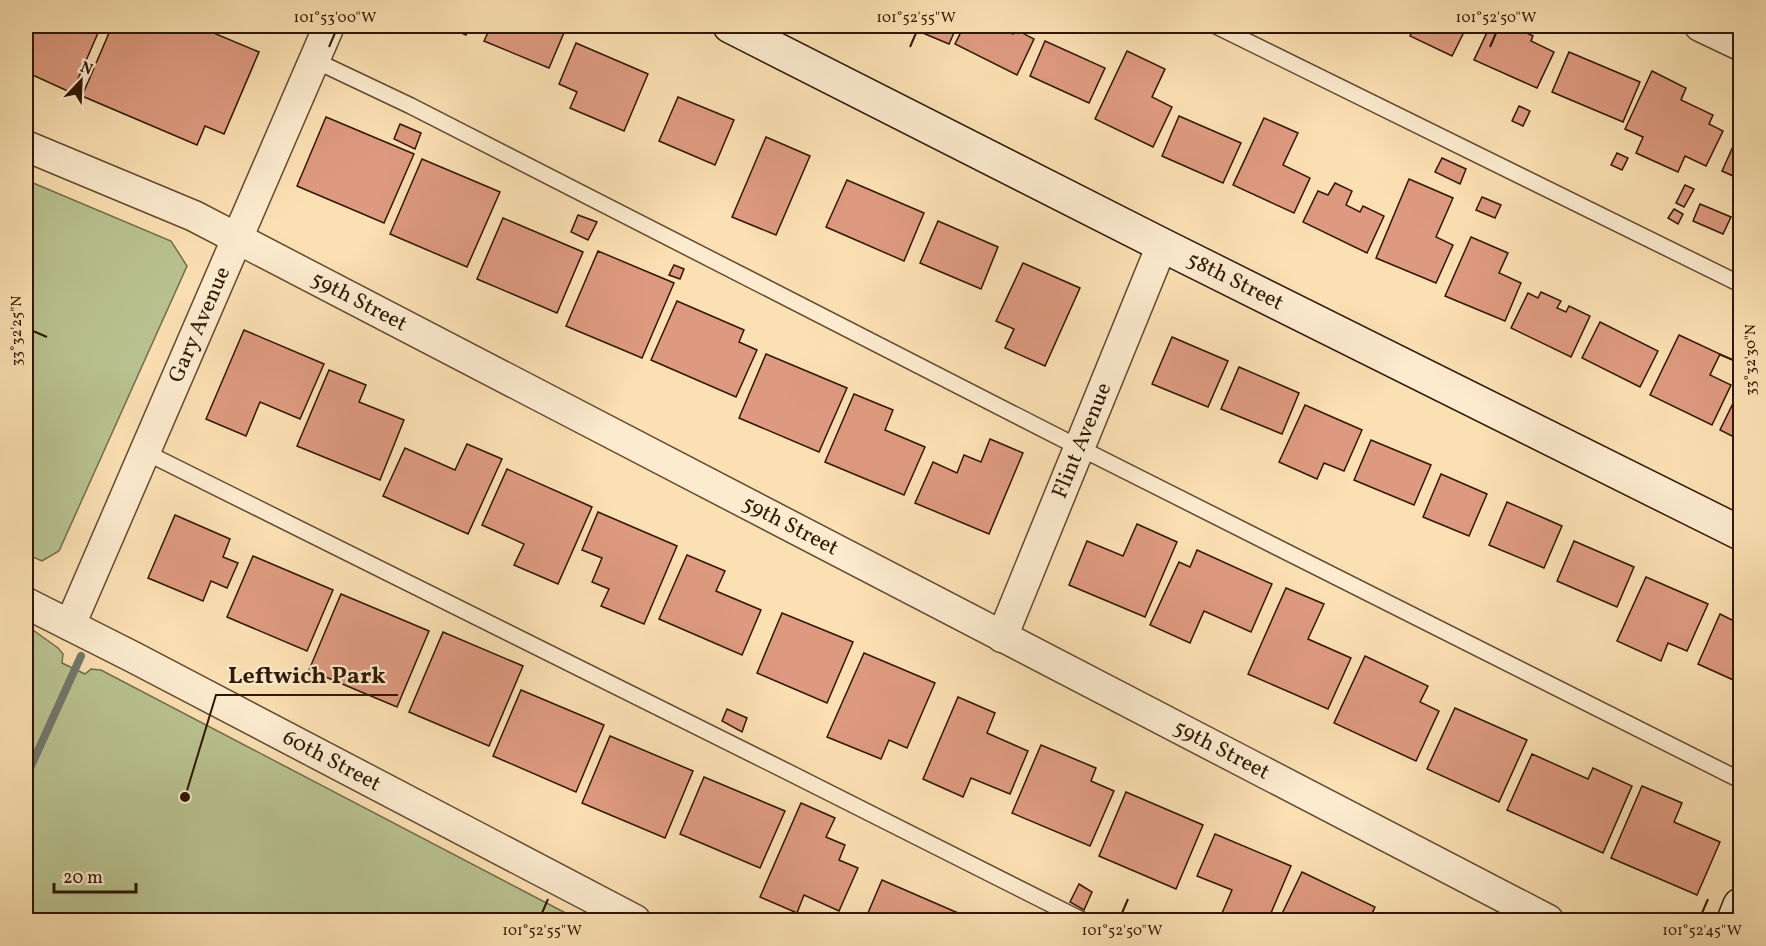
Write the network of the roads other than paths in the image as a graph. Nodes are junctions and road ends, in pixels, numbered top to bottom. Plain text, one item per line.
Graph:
1 (329, 26) edge
2 (730, 26) edge
3 (1216, 26) edge
4 (1700, 26) edge
5 (1740, 45) edge
6 (314, 60) junction
7 (26, 146) edge
8 (237, 239) junction
9 (1162, 245) junction
10 (1740, 284) edge
11 (1080, 448) junction
12 (145, 452) junction
13 (1740, 532) edge
14 (26, 603) edge
15 (70, 625) junction
16 (1002, 637) junction
17 (1740, 780) edge
18 (1740, 905) edge
19 (635, 921) edge
20 (1082, 921) edge
21 (1548, 921) edge
22 (1734, 921) edge

1 - 6 street, Gary Avenue
2 - 9 street, 58th Street
3 - 10 lane
4 - 5 street
6 - 8 street, Gary Avenue
6 - 11 lane
7 - 8 street, 59th Street
8 - 12 street, Gary Avenue
8 - 16 street, 59th Street
9 - 11 street, Flint Avenue
9 - 13 street, 58th Street
11 - 16 street, Flint Avenue
11 - 17 lane
12 - 15 street, Gary Avenue
12 - 20 lane
14 - 15 street, 60th Street
15 - 19 street, 60th Street
16 - 21 street, 59th Street
18 - 22 street

